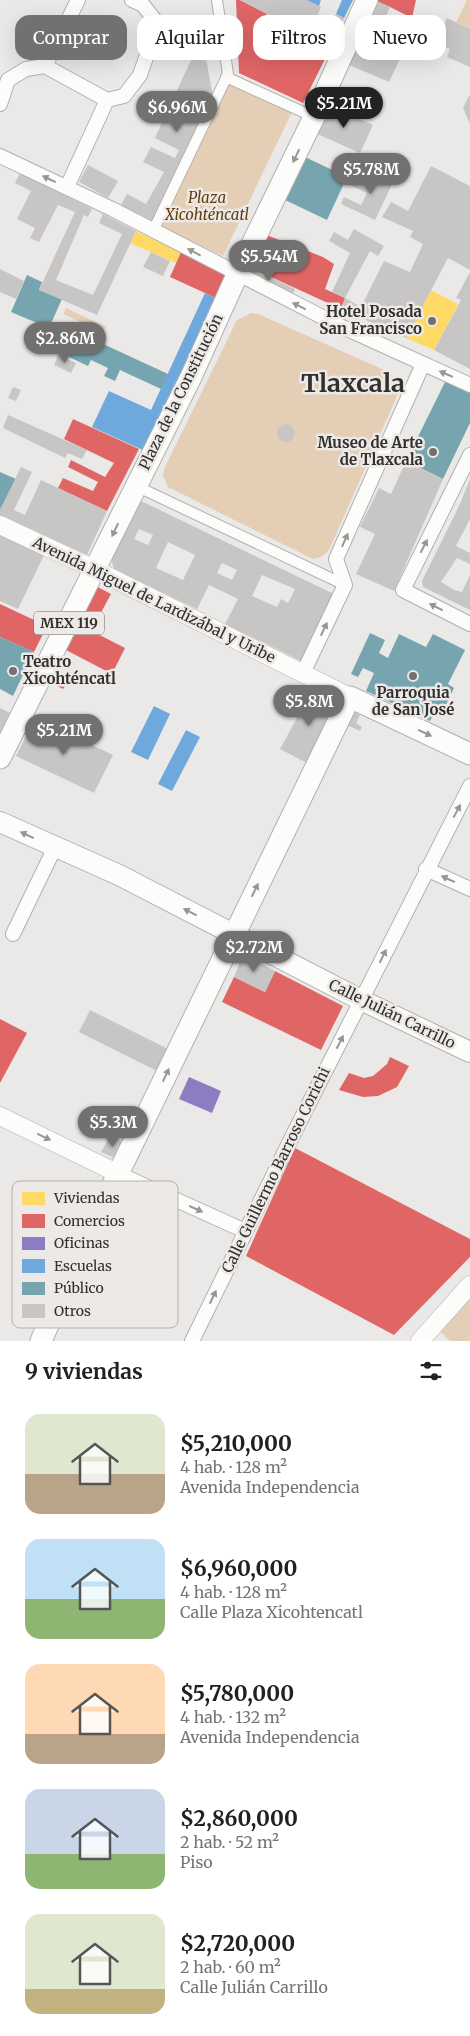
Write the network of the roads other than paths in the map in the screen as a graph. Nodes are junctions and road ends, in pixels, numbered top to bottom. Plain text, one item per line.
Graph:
1 (78, 0) edge
2 (132, 0) edge
3 (218, 0) edge
4 (367, 0) edge
5 (46, 66) junction
6 (226, 77) junction
7 (107, 100) junction
8 (0, 104) edge
9 (314, 117) junction
10 (0, 156) edge
11 (67, 187) junction
12 (153, 231) junction
13 (237, 275) junction
14 (422, 364) junction
15 (470, 385) edge
16 (470, 455) edge
17 (136, 486) junction
18 (0, 525) edge
19 (96, 570) junction
20 (345, 585) junction
21 (470, 624) edge
22 (303, 673) junction
23 (350, 697) junction
24 (470, 754) edge
25 (0, 758) edge
26 (470, 786) edge
27 (0, 822) edge
28 (54, 847) junction
29 (426, 869) junction
30 (470, 889) edge
31 (13, 934) dead end
32 (233, 934) junction
33 (361, 1000) junction
34 (470, 1052) edge
35 (0, 1116) edge
36 (119, 1174) junction
37 (116, 1181) edge
38 (135, 1181) edge
39 (178, 1200) edge
40 (246, 1231) junction
41 (470, 1285) edge
42 (47, 1328) edge
43 (41, 1341) edge
44 (192, 1341) edge
45 (420, 1341) edge

1 - 5 street
2 - 7 street
3 - 6 street
4 - 9 main road, MEX 119
5 - 7 street
5 - 8 street
6 - 9 street
6 - 12 street
7 - 11 street
9 -> 13 main road, MEX 119
11 -> 10 street
11 - 12 street
13 -> 12 street
14 -> 13 street
13 - 17 main road, Plaza de la Constitución / MEX 119
15 -> 14 street
20 -> 14 street
21 -> 16 street
17 -> 19 main road, MEX 119
17 - 20 street, Plaza de la Constitución
18 - 19 street, Avenida Miguel de Lardizábal y Uribe
19 - 22 street, Avenida Miguel de Lardizábal y Uribe
19 - 25 main road, MEX 119
22 -> 20 street
22 - 23 street, Avenida Miguel de Lardizábal y Uribe
23 -> 24 main road, Avenida Miguel de Lardizábal y Uribe
32 -> 23 main road
29 -> 26 street, Calle Guillermo Barroso Corichi
28 -> 27 main road, Calle Julián Carrillo
28 - 31 street
32 -> 28 main road, Calle Julián Carrillo
30 -> 29 street
33 -> 29 street, Calle Guillermo Barroso Corichi
32 - 33 main road, Calle Julián Carrillo
36 -> 32 main road
33 - 34 main road, Calle Julián Carrillo
40 -> 33 street, Calle Guillermo Barroso Corichi
35 -> 36 street
36 - 37 main road
36 -> 38 street
39 -> 40 street
44 -> 40 street, Calle Guillermo Barroso Corichi
41 - 45 street
42 - 43 main road

